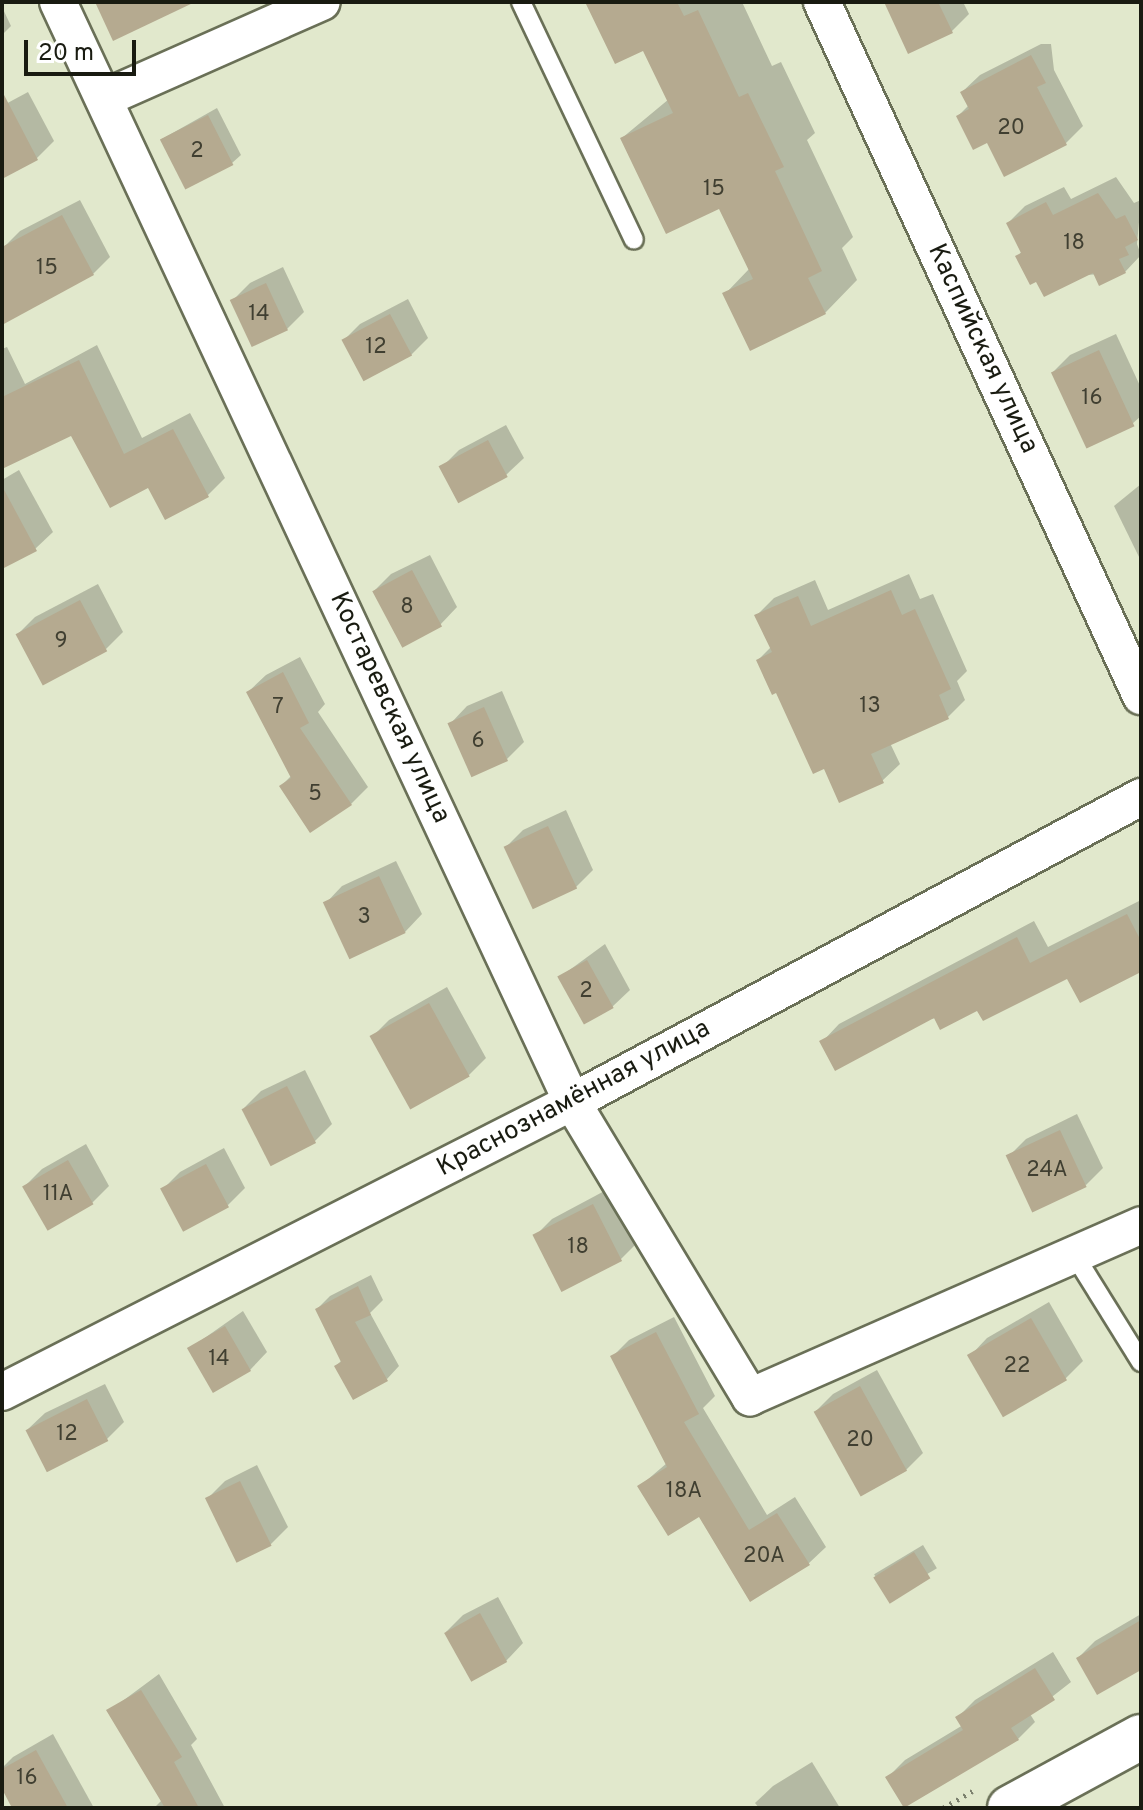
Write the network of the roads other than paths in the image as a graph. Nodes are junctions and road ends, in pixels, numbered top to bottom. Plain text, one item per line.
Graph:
1 (58, 2) edge
2 (322, 2) edge
3 (521, 2) edge
4 (822, 2) edge
5 (105, 98) junction
6 (634, 240) dead end
7 (1141, 696) edge
8 (1141, 797) edge
9 (572, 1102) junction
10 (1141, 1225) edge
11 (1075, 1256) junction
12 (1141, 1362) edge
13 (2, 1392) edge
14 (1141, 1737) edge
15 (1010, 1808) edge

1 - 5 street, Костаревская улица
2 - 5 street
3 - 6 lane
4 - 7 street, Каспийская улица
5 - 9 street, Костаревская улица
8 - 9 street, Краснознамённая улица
9 - 11 street, Костаревская улица
9 - 13 street, Краснознамённая улица
10 - 11 street
11 - 12 lane
14 - 15 street

